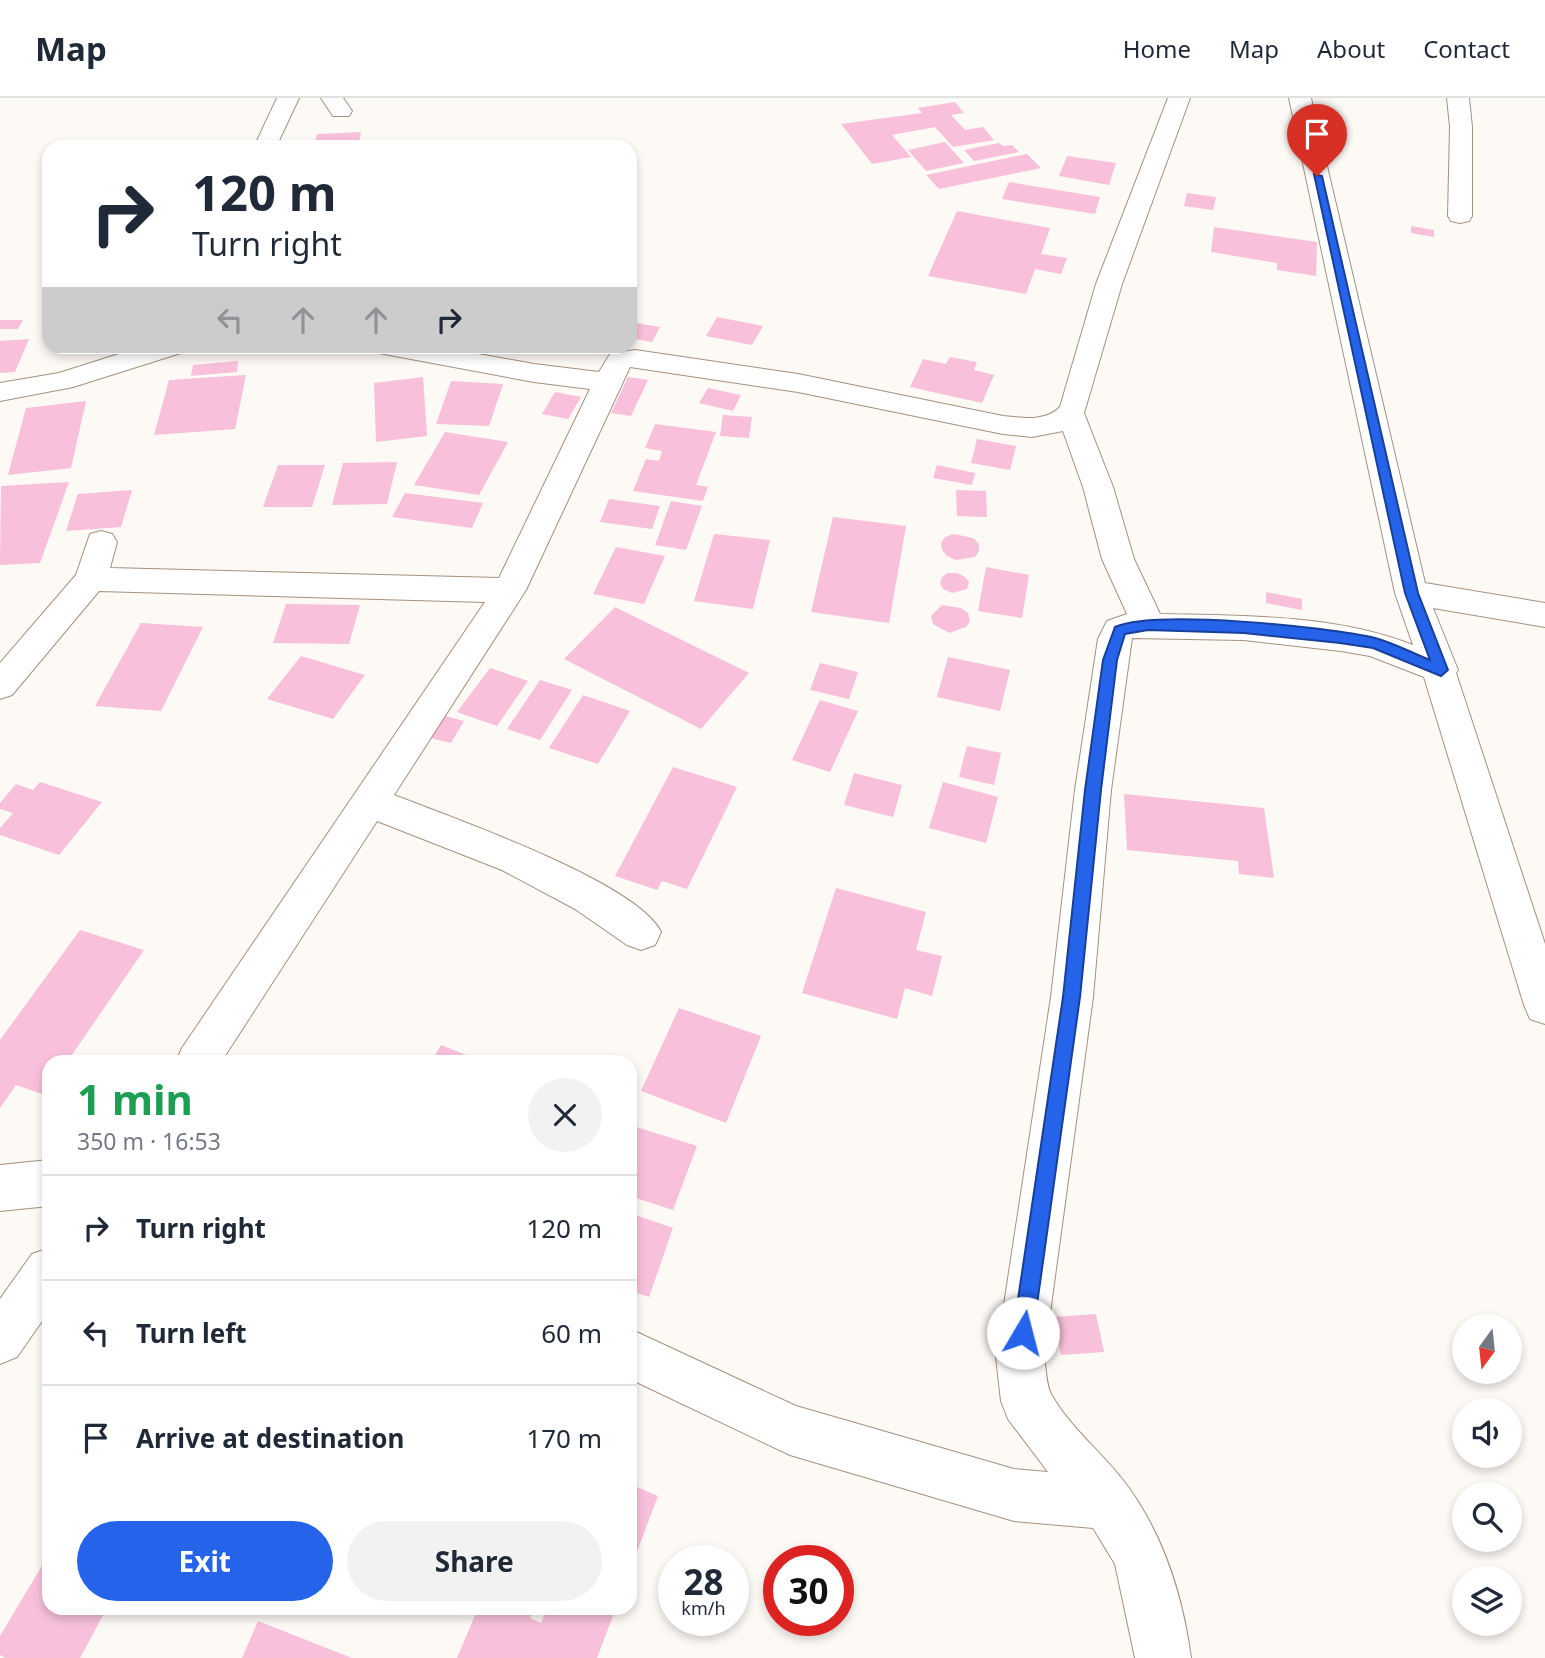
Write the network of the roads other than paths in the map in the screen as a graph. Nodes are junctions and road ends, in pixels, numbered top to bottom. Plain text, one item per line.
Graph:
1 (288, 98) edge
2 (1179, 98) edge
3 (1300, 98) edge
4 (1458, 98) edge
5 (268, 140) edge
6 (1460, 216) dead end
7 (149, 354) edge
8 (428, 354) edge
9 (607, 382) junction
10 (0, 392) edge
11 (1070, 415) junction
12 (102, 542) dead end
13 (91, 579) junction
14 (510, 590) junction
15 (1411, 593) junction
16 (1545, 615) edge
17 (1148, 625) junction
18 (1441, 670) junction
19 (0, 687) edge
20 (369, 802) junction
21 (641, 932) dead end
22 (1544, 997) edge
23 (202, 1055) edge
24 (42, 1184) edge
25 (0, 1188) edge
26 (42, 1281) edge
27 (0, 1340) edge
28 (637, 1356) edge
29 (1108, 1503) junction
30 (1163, 1658) edge

1 - 5 street
2 - 11 street
3 - 15 street
4 - 6 street
7 - 10 street
8 - 9 street
9 - 11 street
9 - 14 street
11 - 17 street
12 - 13 street
13 - 14 street
13 - 19 street
14 - 20 street
15 - 16 street
15 - 18 street
17 - 18 street
17 - 29 street
18 - 22 street
20 - 21 street
20 - 23 street
24 - 25 street
26 - 27 street
28 - 29 street
29 - 30 street

